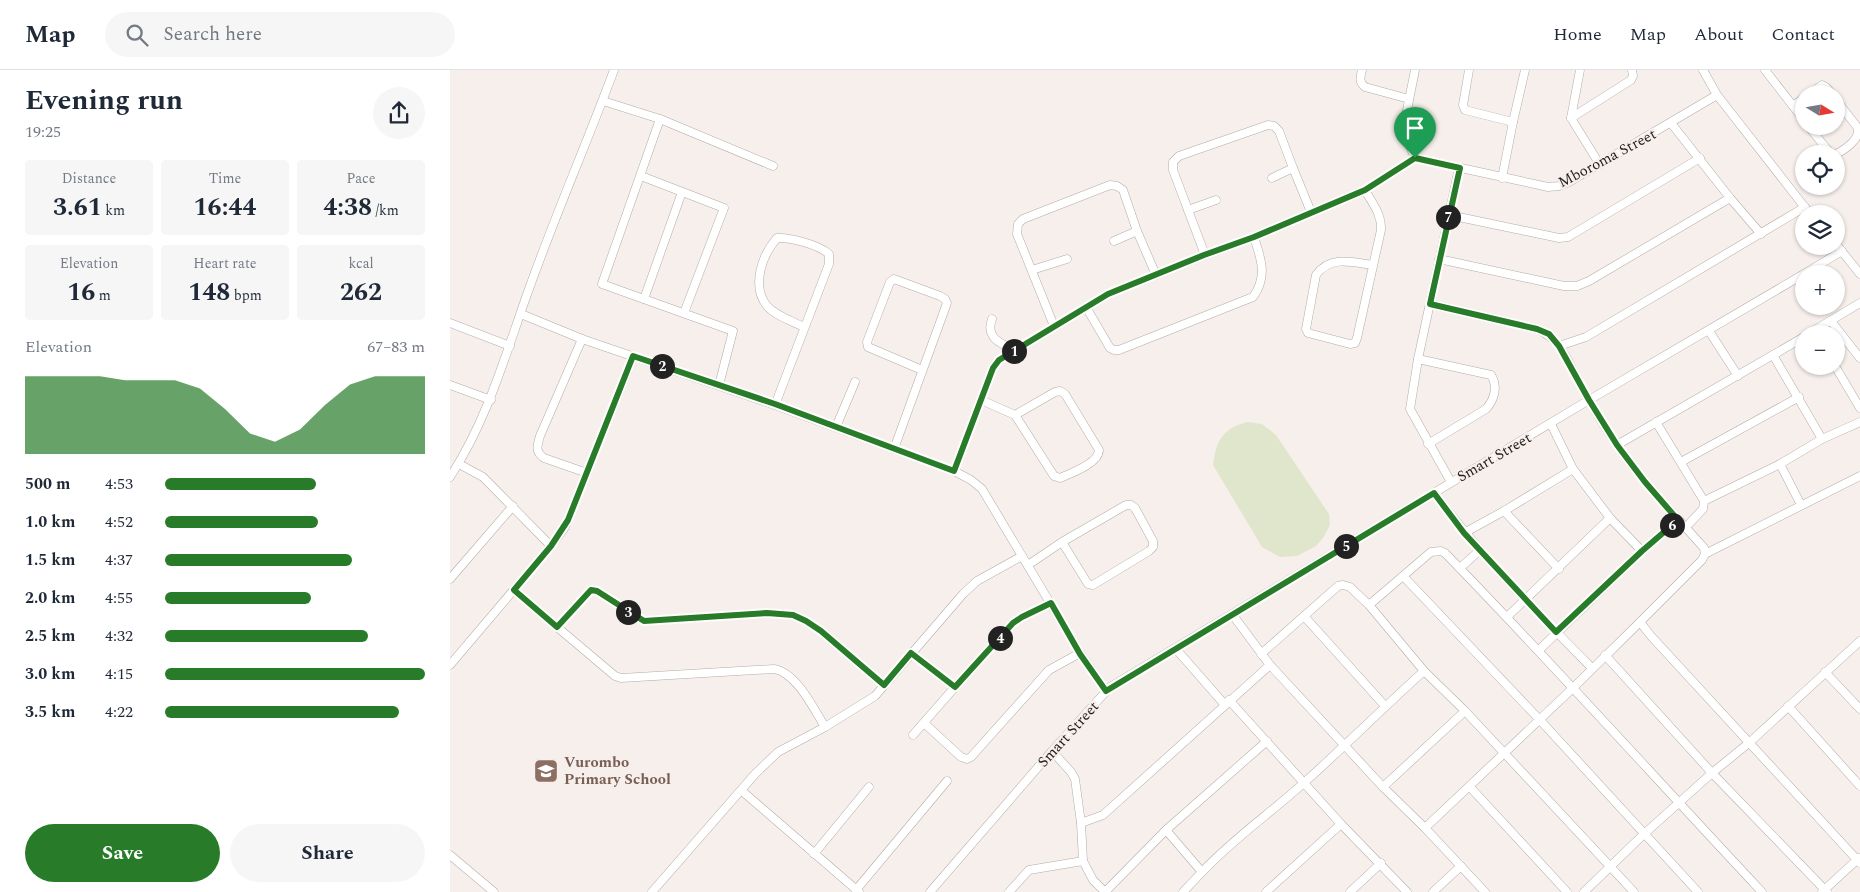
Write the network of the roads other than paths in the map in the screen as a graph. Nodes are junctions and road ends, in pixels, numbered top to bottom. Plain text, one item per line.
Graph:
1 (614, 70) edge
2 (1362, 70) edge
3 (1415, 70) edge
4 (1469, 70) edge
5 (1525, 70) edge
6 (1580, 70) edge
7 (1632, 70) edge
8 (1703, 70) edge
9 (1764, 70) edge
10 (1717, 95) junction
11 (1409, 99) junction
12 (603, 100) junction
13 (1795, 104) edge
14 (1792, 106) junction
15 (1795, 110) edge
16 (1845, 111) edge
17 (1570, 118) junction
18 (660, 120) junction
19 (1513, 122) junction
20 (1671, 123) junction
21 (1815, 135) edge
22 (1824, 145) edge
23 (1845, 147) edge
24 (1415, 158) junction
25 (1700, 158) junction
26 (1600, 164) junction
27 (773, 166) dead end
28 (1293, 168) junction
29 (1460, 168) junction
30 (641, 176) junction
31 (1272, 178) dead end
32 (1502, 178) junction
33 (1365, 190) junction
34 (682, 192) junction
35 (1730, 198) junction
36 (1216, 200) dead end
37 (1803, 205) edge
38 (1188, 210) junction
39 (1312, 212) junction
40 (1449, 214) junction
41 (1795, 216) edge
42 (1137, 231) junction
43 (1761, 234) junction
44 (1254, 237) junction
45 (1114, 241) dead end
46 (1204, 255) junction
47 (1835, 255) edge
48 (1845, 255) edge
49 (1067, 259) dead end
50 (1439, 259) junction
51 (1372, 265) junction
52 (1819, 265) edge
53 (1032, 270) junction
54 (1860, 274) edge
55 (1156, 275) junction
56 (1795, 279) edge
57 (644, 299) junction
58 (1860, 303) edge
59 (1430, 304) junction
60 (1086, 307) junction
61 (684, 313) junction
62 (521, 314) junction
63 (992, 319) dead end
64 (1832, 321) junction
65 (450, 323) edge
66 (1826, 325) edge
67 (1054, 326) junction
68 (804, 327) junction
69 (1709, 331) junction
70 (582, 339) junction
71 (1795, 342) edge
72 (510, 346) junction
73 (1559, 346) junction
74 (1015, 350) junction
75 (1773, 355) junction
76 (633, 356) junction
77 (1860, 358) edge
78 (1418, 359) junction
79 (922, 370) junction
80 (1840, 375) edge
81 (1738, 376) junction
82 (855, 382) dead end
83 (450, 385) edge
84 (718, 385) junction
85 (1799, 397) junction
86 (491, 400) junction
87 (981, 400) junction
88 (1589, 400) junction
89 (775, 404) junction
90 (1860, 408) edge
91 (1015, 415) junction
92 (1656, 422) junction
93 (1860, 422) edge
94 (1551, 424) junction
95 (836, 427) junction
96 (1822, 439) junction
97 (1428, 444) junction
98 (1617, 445) junction
99 (894, 449) junction
100 (1681, 462) junction
101 (459, 464) junction
102 (1780, 464) junction
103 (1573, 469) junction
104 (954, 471) junction
105 (587, 473) junction
106 (1860, 476) edge
107 (450, 477) edge
108 (1451, 482) junction
109 (1434, 493) junction
110 (1704, 501) junction
111 (1801, 505) junction
112 (513, 506) junction
113 (1504, 511) junction
114 (1610, 518) junction
115 (1678, 520) junction
116 (1686, 527) junction
117 (1464, 533) junction
118 (1062, 542) junction
119 (551, 546) junction
120 (1480, 550) junction
121 (1642, 551) junction
122 (1705, 554) junction
123 (1022, 556) junction
124 (1028, 565) junction
125 (1460, 568) junction
126 (1559, 569) junction
127 (1402, 576) junction
128 (450, 579) edge
129 (514, 590) junction
130 (1526, 600) junction
131 (1051, 603) junction
132 (1369, 605) junction
133 (1232, 614) junction
134 (1304, 616) junction
135 (1508, 617) junction
136 (1640, 622) junction
137 (557, 627) junction
138 (1556, 632) junction
139 (1860, 641) edge
140 (1176, 649) junction
141 (1539, 650) junction
142 (911, 653) junction
143 (1080, 654) junction
144 (1261, 654) junction
145 (1606, 656) junction
146 (450, 665) edge
147 (1270, 665) junction
148 (1592, 668) junction
149 (1424, 671) junction
150 (1825, 672) junction
151 (884, 685) junction
152 (955, 687) junction
153 (1573, 688) junction
154 (1106, 691) junction
155 (1227, 702) junction
156 (1384, 706) junction
157 (1788, 706) junction
158 (1860, 709) edge
159 (1465, 710) junction
160 (1539, 719) junction
161 (924, 723) junction
162 (825, 727) junction
163 (913, 735) dead end
164 (1267, 741) junction
165 (1750, 742) junction
166 (1345, 745) junction
167 (1052, 750) junction
168 (1504, 752) junction
169 (1712, 772) junction
170 (947, 780) dead end
171 (1305, 782) junction
172 (1860, 786) edge
173 (869, 787) dead end
174 (1383, 787) junction
175 (1470, 787) junction
176 (742, 790) junction
177 (1678, 804) junction
178 (1081, 823) junction
179 (1341, 824) junction
180 (1425, 828) junction
181 (1166, 830) junction
182 (1644, 834) junction
183 (814, 854) junction
184 (450, 855) edge
185 (1859, 860) edge
186 (1083, 861) junction
187 (1381, 864) junction
188 (1461, 866) junction
189 (1610, 867) junction
190 (1202, 872) junction
191 (857, 891) edge
192 (1825, 891) edge
193 (494, 892) edge
194 (652, 892) edge
195 (930, 892) edge
196 (1009, 892) edge
197 (1105, 892) edge
198 (1183, 892) edge
199 (1266, 892) edge
200 (1350, 892) edge
201 (1407, 892) edge
202 (1432, 892) edge
203 (1485, 892) edge
204 (1567, 892) edge
205 (1584, 892) edge
206 (1634, 892) edge
207 (1698, 892) edge
208 (1762, 892) edge

1 - 12 street
2 - 11 street
3 - 11 street
4 - 19 street
5 - 19 street
6 - 17 street
7 - 17 street
8 - 10 street
9 - 14 street
10 - 20 street, Mboroma Street
10 - 37 street
11 - 24 street
12 - 18 street
12 - 62 street
13 - 14 street
14 - 15 street
16 - 23 street
17 - 26 street
18 - 27 street
18 - 30 street
19 - 32 street
20 - 25 street
20 - 26 street, Mboroma Street
21 - 22 street
24 - 29 street, Mboroma Street
24 - 33 street
25 - 35 street
25 - 40 street
26 - 32 street, Mboroma Street
28 - 31 street
28 - 38 street
28 - 39 street
29 - 32 street, Mboroma Street
29 - 40 street
30 - 34 street
30 - 57 street
33 - 39 street
33 - 51 street
34 - 57 street
34 - 61 street
35 - 43 street
35 - 50 street
36 - 38 street
38 - 46 street
39 - 44 street
40 - 50 street
41 - 43 street
42 - 45 street
42 - 53 street
42 - 55 street
43 - 73 street
44 - 46 street
44 - 60 street
46 - 55 street
47 - 52 street, Smart Street
48 - 54 street
49 - 53 street
50 - 59 street
51 - 51 street
53 - 67 street
55 - 60 street
56 - 69 street, Smart Street
57 - 61 street
58 - 64 street
59 - 73 street
59 - 78 street
60 - 67 street
61 - 84 street
62 - 70 street
62 - 72 street
63 - 74 street
64 - 66 street
64 - 77 street
65 - 72 street
67 - 74 street
68 - 68 street
68 - 89 street
69 - 81 street
69 - 88 street, Smart Street
70 - 76 street
70 - 105 street
71 - 75 street
72 - 86 street
73 - 88 street
74 - 87 street
75 - 81 street
75 - 85 street
76 - 84 street
76 - 105 street
78 - 97 street
78 - 97 street
79 - 79 street
79 - 99 street
80 - 90 street
81 - 92 street
82 - 95 street
83 - 86 street
84 - 89 street
85 - 96 street
85 - 100 street
86 - 101 street
87 - 91 street
87 - 104 street
88 - 94 street, Smart Street
88 - 98 street
89 - 95 street
91 - 91 street
92 - 98 street
92 - 100 street
93 - 96 street
94 - 103 street
94 - 108 street, Smart Street
95 - 99 street
96 - 102 street
97 - 108 street
98 - 115 street
99 - 104 street
100 - 110 street
101 - 107 street
101 - 112 street
102 - 110 street
102 - 111 street
103 - 113 street
103 - 114 street
104 - 123 street
105 - 119 street
106 - 111 street
108 - 109 street, Smart Street
109 - 117 street
109 - 133 street, Smart Street
110 - 116 street
111 - 122 street
112 - 119 street
112 - 128 street
113 - 117 street
113 - 126 street
114 - 121 street
114 - 126 street
115 - 116 street
115 - 121 street
116 - 122 street
117 - 120 street
118 - 118 street
118 - 124 street
119 - 129 street
120 - 125 street
120 - 130 street
121 - 138 street
122 - 136 street
123 - 124 street
123 - 142 street
124 - 131 street
125 - 127 street
125 - 135 street
126 - 130 street
127 - 132 street
127 - 160 street
129 - 137 street
129 - 146 street
130 - 135 street
130 - 138 street
131 - 143 street
131 - 152 street
132 - 134 street
132 - 149 street
133 - 140 street, Smart Street
133 - 144 street
134 - 144 street
134 - 156 street
135 - 141 street
136 - 145 street
136 - 165 street
137 - 151 street
137 - 162 street
138 - 141 street
138 - 148 street
139 - 150 street
140 - 154 street, Smart Street
140 - 155 street
141 - 153 street
142 - 151 street
142 - 152 street
143 - 154 street
143 - 161 street
144 - 147 street
145 - 148 street
145 - 169 street
147 - 155 street
147 - 166 street
148 - 153 street
149 - 156 street
149 - 159 street
150 - 157 street
150 - 158 street
151 - 162 street
152 - 161 street
153 - 160 street
153 - 177 street
154 - 167 street, Smart Street
155 - 164 street
155 - 178 street
156 - 166 street
157 - 165 street
157 - 172 street
159 - 168 street
159 - 174 street
160 - 168 street
160 - 182 street
161 - 163 street
162 - 176 street
164 - 171 street
164 - 181 street
165 - 169 street
165 - 185 street
166 - 171 street
166 - 174 street
167 - 178 street
167 - 195 street, Smart Street
168 - 175 street
168 - 189 street
169 - 177 street
169 - 192 street
170 - 191 street
171 - 179 street
171 - 190 street
173 - 183 street
174 - 180 street
175 - 180 street
175 - 204 street
176 - 183 street
176 - 194 street
177 - 182 street
177 - 208 street
178 - 186 street
179 - 187 street
179 - 199 street
180 - 188 street
181 - 190 street
181 - 197 street
182 - 189 street
182 - 207 street
183 - 191 street
184 - 193 street
185 - 192 street
186 - 196 street
186 - 197 street
187 - 200 street
187 - 201 street
188 - 202 street
188 - 203 street
189 - 205 street
189 - 206 street
190 - 198 street

